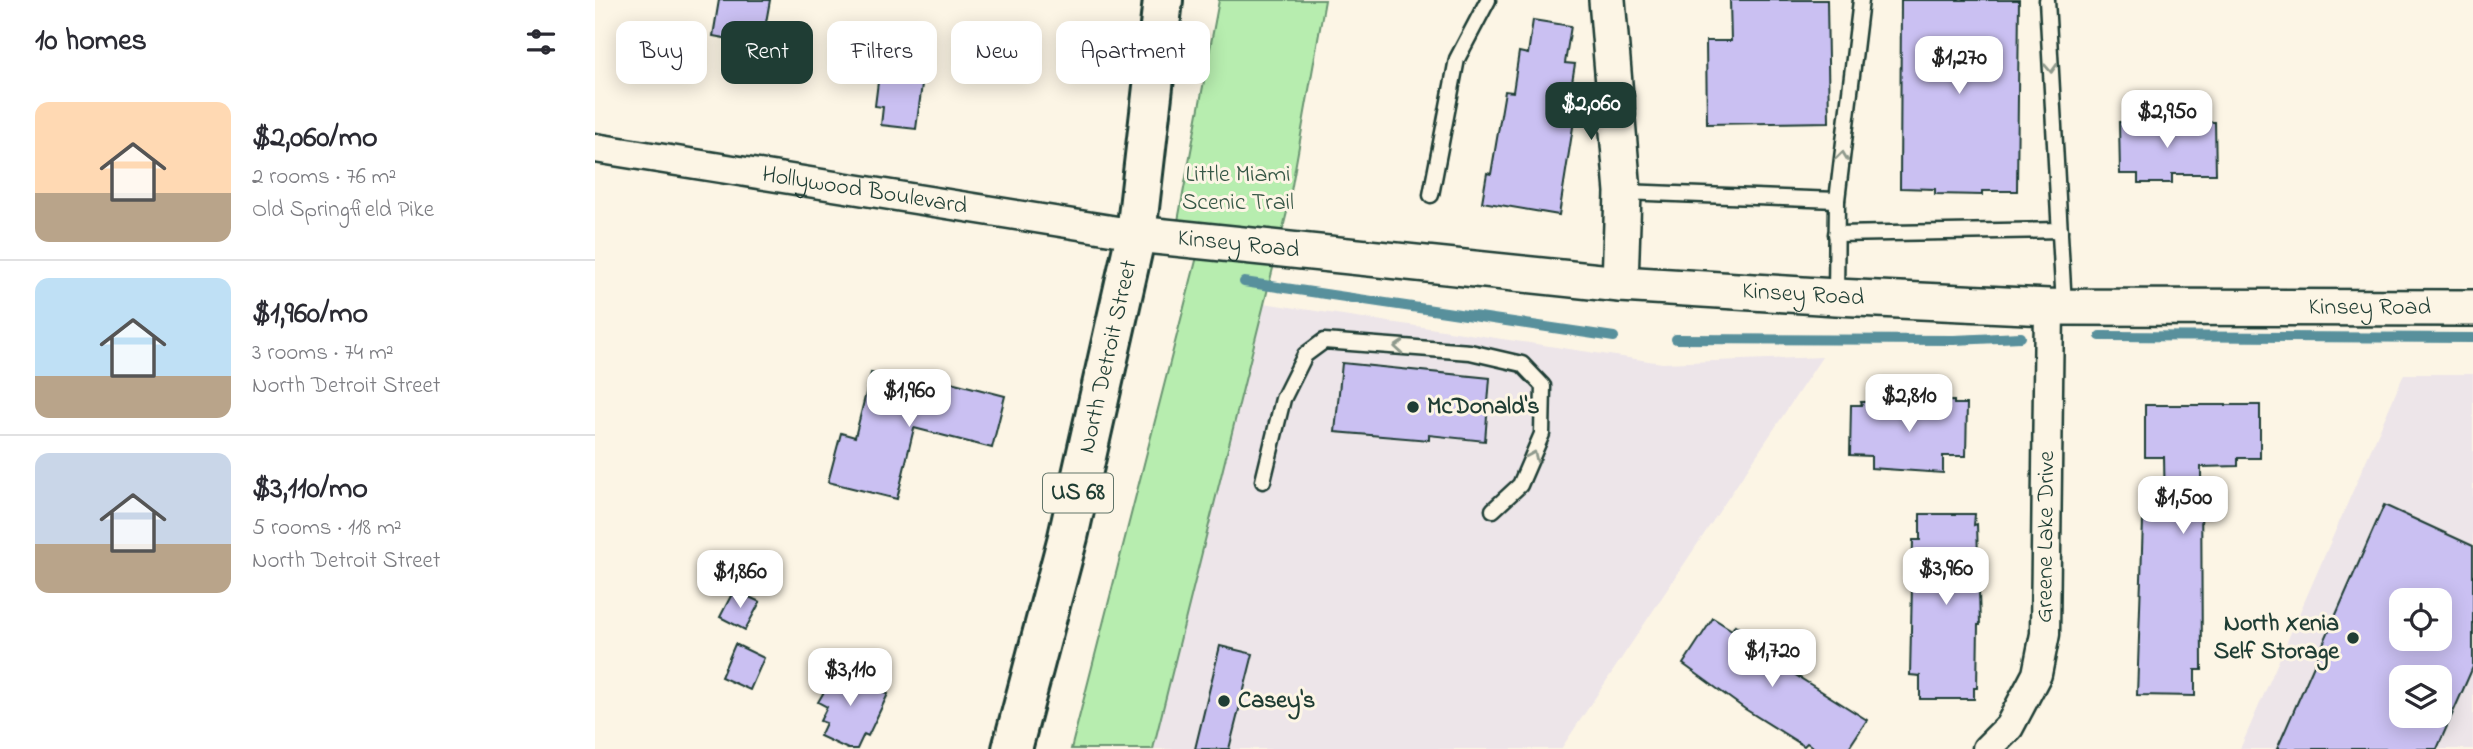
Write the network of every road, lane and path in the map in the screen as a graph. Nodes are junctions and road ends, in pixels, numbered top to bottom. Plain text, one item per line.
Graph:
1 (1163, 0) edge
2 (1488, 0) edge
3 (1607, 0) edge
4 (1861, 0) edge
5 (2047, 0) edge
6 (595, 148) edge
7 (1623, 192) junction
8 (1431, 195) dead end
9 (1837, 200) junction
10 (2060, 230) junction
11 (1136, 234) junction
12 (1836, 234) junction
13 (1620, 284) junction
14 (1836, 297) junction
15 (2056, 307) junction
16 (2473, 308) edge
17 (1263, 481) dead end
18 (1493, 510) dead end
19 (1012, 749) edge
20 (1987, 749) edge

1 - 11 highway, North Detroit Street / US 68
2 - 8 lane
3 - 7 street
9 -> 4 lane
5 -> 10 lane
6 - 11 street, Hollywood Boulevard
7 - 9 lane
7 - 13 street
9 - 12 lane
10 - 12 lane
10 - 15 lane
11 - 13 street, Kinsey Road
11 - 19 highway, North Detroit Street / US 68
12 - 14 lane
13 - 14 street, Kinsey Road
14 - 15 street, Kinsey Road
15 - 16 street, Kinsey Road
15 - 20 street, Greene Lake Drive
18 -> 17 lane

